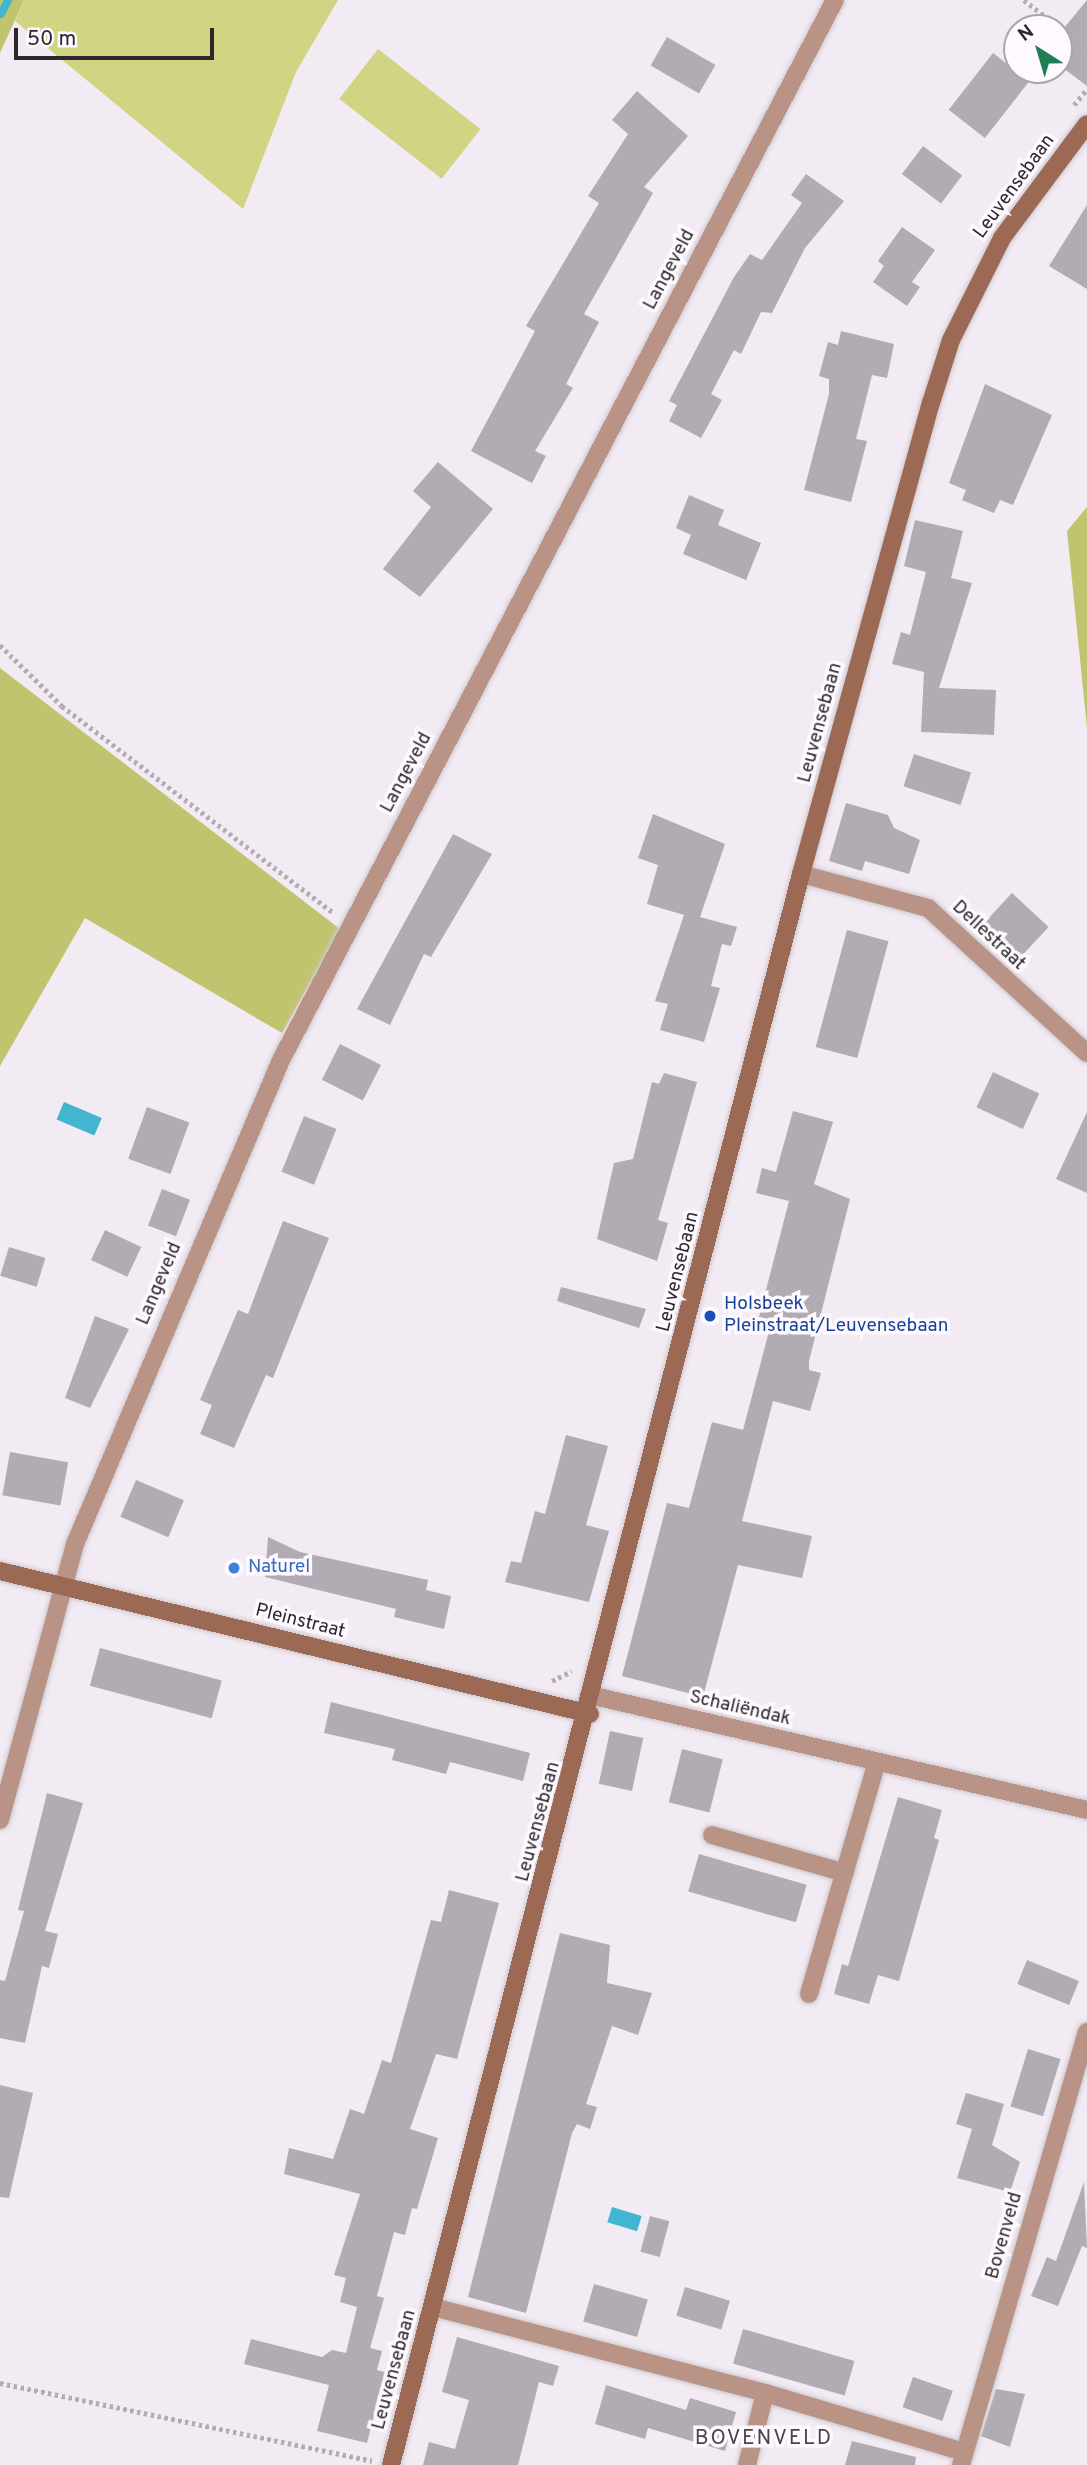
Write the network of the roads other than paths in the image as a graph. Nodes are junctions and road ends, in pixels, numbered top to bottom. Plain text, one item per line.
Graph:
1 (835, 0) edge
2 (1087, 124) edge
3 (801, 874) junction
4 (1087, 1053) edge
5 (0, 1572) edge
6 (62, 1586) junction
7 (592, 1705) junction
8 (877, 1762) junction
9 (1087, 1810) edge
10 (0, 1820) edge
11 (712, 1835) dead end
12 (845, 1873) junction
13 (809, 1994) dead end
14 (1087, 2032) edge
15 (433, 2307) junction
16 (765, 2393) junction
17 (962, 2459) edge
18 (391, 2465) edge
19 (747, 2465) edge

1 - 6 street, Langeveld
2 - 3 street, Leuvensebaan
3 - 4 street, Dellestraat
3 - 7 street, Leuvensebaan
5 - 6 street, Pleinstraat
6 - 7 street, Pleinstraat
6 - 10 street, Langeveld
7 - 8 street, Schaliëndak
7 - 15 street, Leuvensebaan
8 - 9 street, Schaliëndak
8 - 12 street
11 - 12 street
12 - 13 street
14 - 17 street, Bovenveld
15 - 16 street, Bovenveld
15 - 18 street, Leuvensebaan
16 - 17 street, Bovenveld
16 - 19 street

